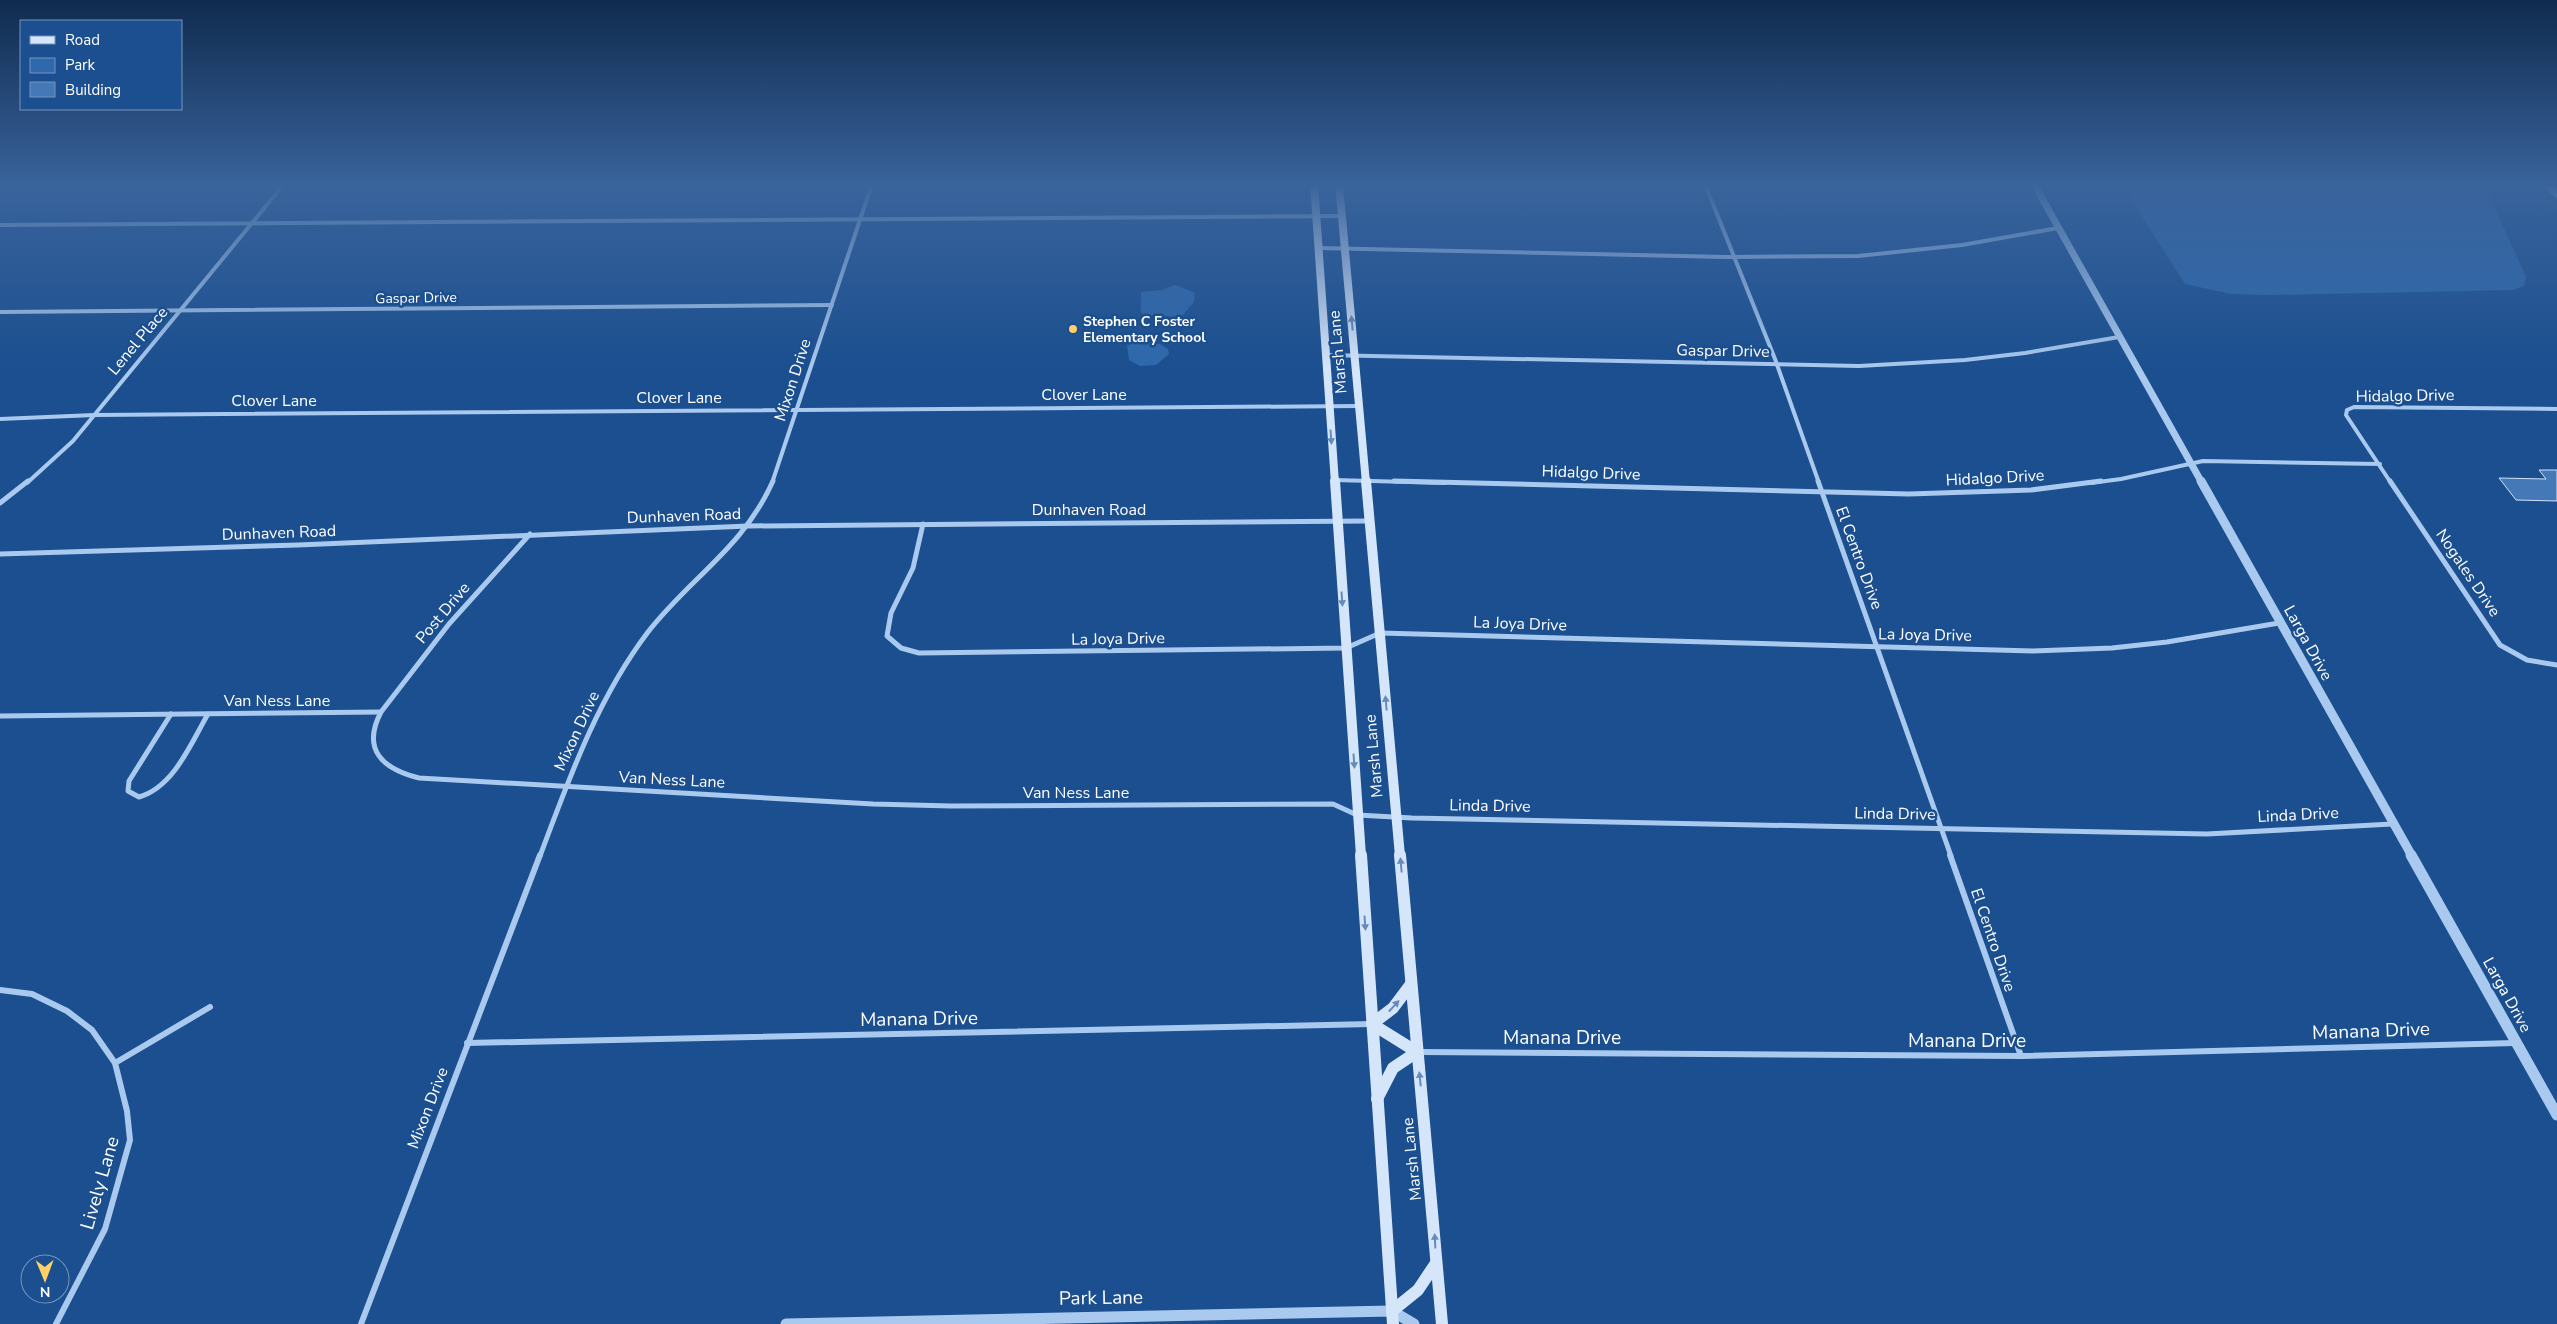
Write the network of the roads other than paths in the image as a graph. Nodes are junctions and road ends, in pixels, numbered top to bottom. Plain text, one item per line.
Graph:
1 (233, 246) edge
2 (851, 246) edge
3 (1345, 246) edge
4 (1729, 246) edge
5 (1948, 246) edge
6 (2068, 246) edge
7 (1318, 248) joint
8 (1345, 249) junction
9 (1734, 257) junction
10 (832, 305) junction
11 (180, 311) junction
12 (0, 312) edge
13 (2119, 337) junction
14 (1355, 354) junction
15 (1325, 355) junction
16 (1777, 365) junction
17 (1328, 406) junction
18 (1359, 406) junction
19 (2557, 409) edge
20 (798, 410) junction
21 (94, 415) junction
22 (0, 419) edge
23 (2380, 464) junction
24 (2192, 465) junction
25 (1334, 480) junction
26 (1366, 480) junction
27 (1821, 492) junction
28 (0, 503) edge
29 (1337, 521) junction
30 (1370, 521) junction
31 (923, 524) junction
32 (748, 526) junction
33 (530, 534) junction
34 (0, 554) edge
35 (2280, 623) junction
36 (1380, 632) junction
37 (1878, 647) junction
38 (1346, 648) junction
39 (2557, 665) edge
40 (381, 712) junction
41 (171, 714) junction
42 (208, 714) junction
43 (0, 716) edge
44 (566, 787) junction
45 (1358, 814) junction
46 (1396, 817) junction
47 (2392, 824) junction
48 (1941, 829) junction
49 (1411, 984) junction
50 (0, 990) edge
51 (210, 1007) dead end
52 (1372, 1024) junction
53 (468, 1043) junction
54 (2516, 1043) junction
55 (1418, 1052) junction
56 (2021, 1056) junction
57 (115, 1063) junction
58 (1377, 1099) junction
59 (2557, 1115) edge
60 (1436, 1262) junction
61 (1392, 1317) edge
62 (56, 1324) edge
63 (361, 1324) edge
64 (786, 1324) edge
65 (1414, 1324) edge
66 (1442, 1324) edge

1 - 11 street, Lenel Place
2 - 10 street, Mixon Drive
3 - 8 main road, Marsh Lane
4 - 9 street, El Centro Drive
5 - 9 street
6 - 13 street, Larga Drive
7 - 8 street
7 - 15 main road, Marsh Lane
8 - 9 street
14 -> 8 main road, Marsh Lane
9 - 16 street, El Centro Drive
10 - 11 street, Gaspar Drive
10 - 20 street, Mixon Drive
11 - 12 street, Gaspar Drive
11 - 21 street, Lenel Place
13 - 16 street, Gaspar Drive
13 - 24 street, Larga Drive
14 - 15 street, Gaspar Drive
14 - 16 street, Gaspar Drive
14 - 18 main road, Marsh Lane
15 - 17 main road, Marsh Lane
16 - 27 street, El Centro Drive
17 - 18 street, Clover Lane
17 - 20 street, Clover Lane
17 -> 25 main road, Marsh Lane
18 - 26 main road, Marsh Lane
19 - 23 street, Hidalgo Drive
20 - 21 street, Clover Lane
20 - 32 street, Mixon Drive
21 - 22 street, Clover Lane
21 - 28 street, Lenel Place
23 - 24 street, Hidalgo Drive
23 - 39 street, Nogales Drive
24 - 27 street, Hidalgo Drive
24 - 35 street, Larga Drive
25 - 26 street, Hidalgo Drive
25 - 29 main road, Marsh Lane
26 - 27 street, Hidalgo Drive
26 - 30 main road, Marsh Lane
27 - 37 street, El Centro Drive
29 - 30 street, Dunhaven Road
29 - 31 street, Dunhaven Road
29 -> 38 main road, Marsh Lane
30 - 36 main road, Marsh Lane
31 - 32 street, Dunhaven Road
31 - 38 street, La Joya Drive
32 - 33 street, Dunhaven Road
32 - 44 street, Mixon Drive
33 - 34 street, Dunhaven Road
33 - 40 street, Post Drive
35 - 37 street, La Joya Drive
35 - 47 street, Larga Drive
36 - 37 street, La Joya Drive
36 - 38 street, La Joya Drive
46 -> 36 main road, Marsh Lane
37 - 48 street, El Centro Drive
38 -> 45 main road, Marsh Lane
40 - 42 street, Van Ness Lane
40 - 44 street, Van Ness Lane
41 - 42 street, Van Ness Lane
41 - 42 street
41 - 43 street, Van Ness Lane
44 - 45 street, Van Ness Lane
44 - 53 street, Mixon Drive
45 - 46 street, Van Ness Lane
45 -> 52 main road, Marsh Lane
46 - 48 street, Linda Drive
49 -> 46 main road, Marsh Lane
47 - 48 street, Linda Drive
47 - 54 street, Larga Drive
48 - 56 street, El Centro Drive
52 -> 49 main road
49 - 55 main road, Marsh Lane
50 - 57 street, Lively Lane
51 - 57 street
52 - 53 street, Manana Drive
52 - 55 main road
52 - 58 main road, Marsh Lane
53 - 63 street, Mixon Drive
54 - 56 street, Manana Drive
54 - 59 street, Larga Drive
55 - 56 street, Manana Drive
55 - 58 main road
60 -> 55 main road, Marsh Lane
57 - 62 street, Lively Lane
58 - 61 main road, Marsh Lane
60 - 61 main road
60 - 66 main road, Marsh Lane
61 - 64 street, Park Lane
61 - 65 street

